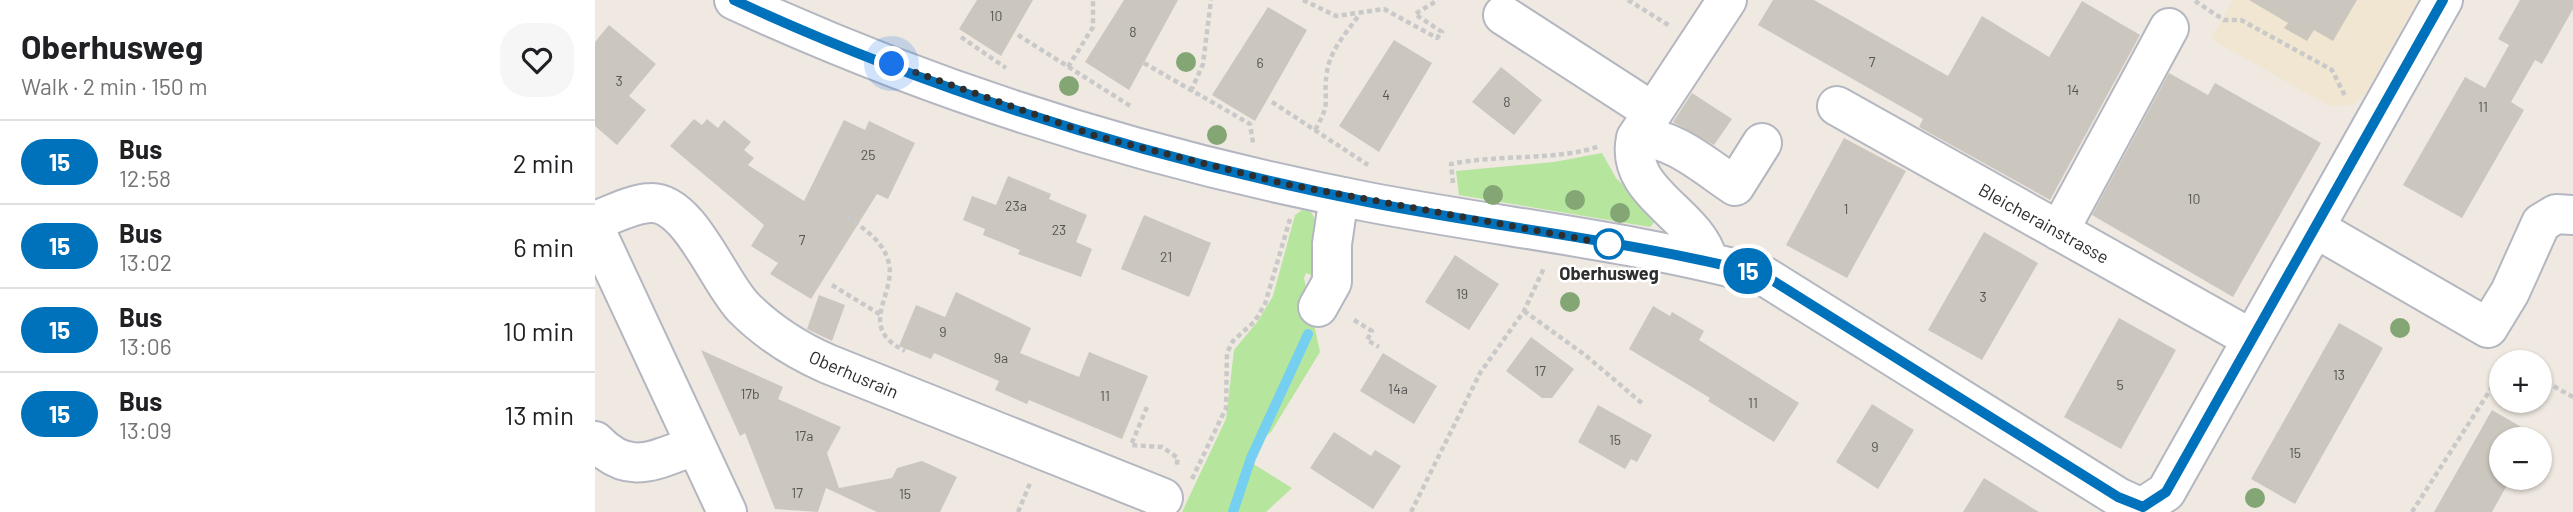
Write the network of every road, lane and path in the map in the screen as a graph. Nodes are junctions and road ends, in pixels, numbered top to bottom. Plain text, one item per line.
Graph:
1 (734, 0) edge
2 (1093, 0) edge
3 (1211, 0) edge
4 (1303, 0) edge
5 (1438, 0) edge
6 (1628, 0) edge
7 (1727, 0) edge
8 (2444, 0) edge
9 (1360, 14) junction
10 (2181, 14) edge
11 (1503, 15) dead end
12 (1018, 35) dead end
13 (1698, 43) junction
14 (1144, 63) dead end
15 (1068, 67) junction
16 (1191, 91) junction
17 (1272, 102) dead end
18 (1837, 106) dead end
19 (2351, 107) dead end
20 (1315, 130) junction
21 (1632, 131) junction
22 (1762, 143) dead end
23 (1254, 147) dead end
24 (1142, 148) junction
25 (1451, 164) dead end
26 (1354, 199) junction
27 (1292, 213) dead end
28 (2573, 215) edge
29 (847, 217) dead end
30 (595, 221) edge
31 (2315, 228) junction
32 (595, 229) edge
33 (2059, 230) junction
34 (1708, 260) junction
35 (1546, 265) dead end
36 (832, 285) dead end
37 (1318, 307) joint
38 (1524, 311) junction
39 (881, 316) junction
40 (2252, 339) junction
41 (1379, 347) dead end
42 (905, 351) dead end
43 (2552, 385) edge
44 (2489, 392) edge
45 (2573, 397) edge
46 (1643, 404) dead end
47 (1147, 407) dead end
48 (595, 441) edge
49 (694, 446) junction
50 (1176, 491) junction
51 (2147, 510) edge
52 (727, 512) edge
53 (1411, 512) edge
54 (2413, 512) edge

1 - 24 street
2 - 15 path
3 - 16 path
4 - 9 path
5 - 9 path
6 - 13 path
7 - 13 street
8 - 31 street
9 - 20 path
10 - 19 path
10 - 33 street
11 - 21 street
12 - 15 path
13 - 21 street
14 - 16 path
15 - 24 path
16 - 23 path
17 - 20 path
18 - 33 street, Bleicherainstrasse
20 - 26 path
21 - 22 street
21 - 25 path
21 - 34 street
24 - 26 street
26 - 34 street
26 - 37 street
27 - 50 path
28 - 31 street
29 - 39 path
30 - 50 street, Oberhusrain
31 - 40 street
32 - 49 street
33 - 40 street, Bleicherainstrasse
34 - 51 street
35 - 38 path
36 - 39 path
37 - 41 path
38 - 46 path
38 - 53 path
39 - 42 path
40 - 51 street
43 - 45 path
44 - 54 path
47 - 50 path
48 - 49 street
49 - 52 street

